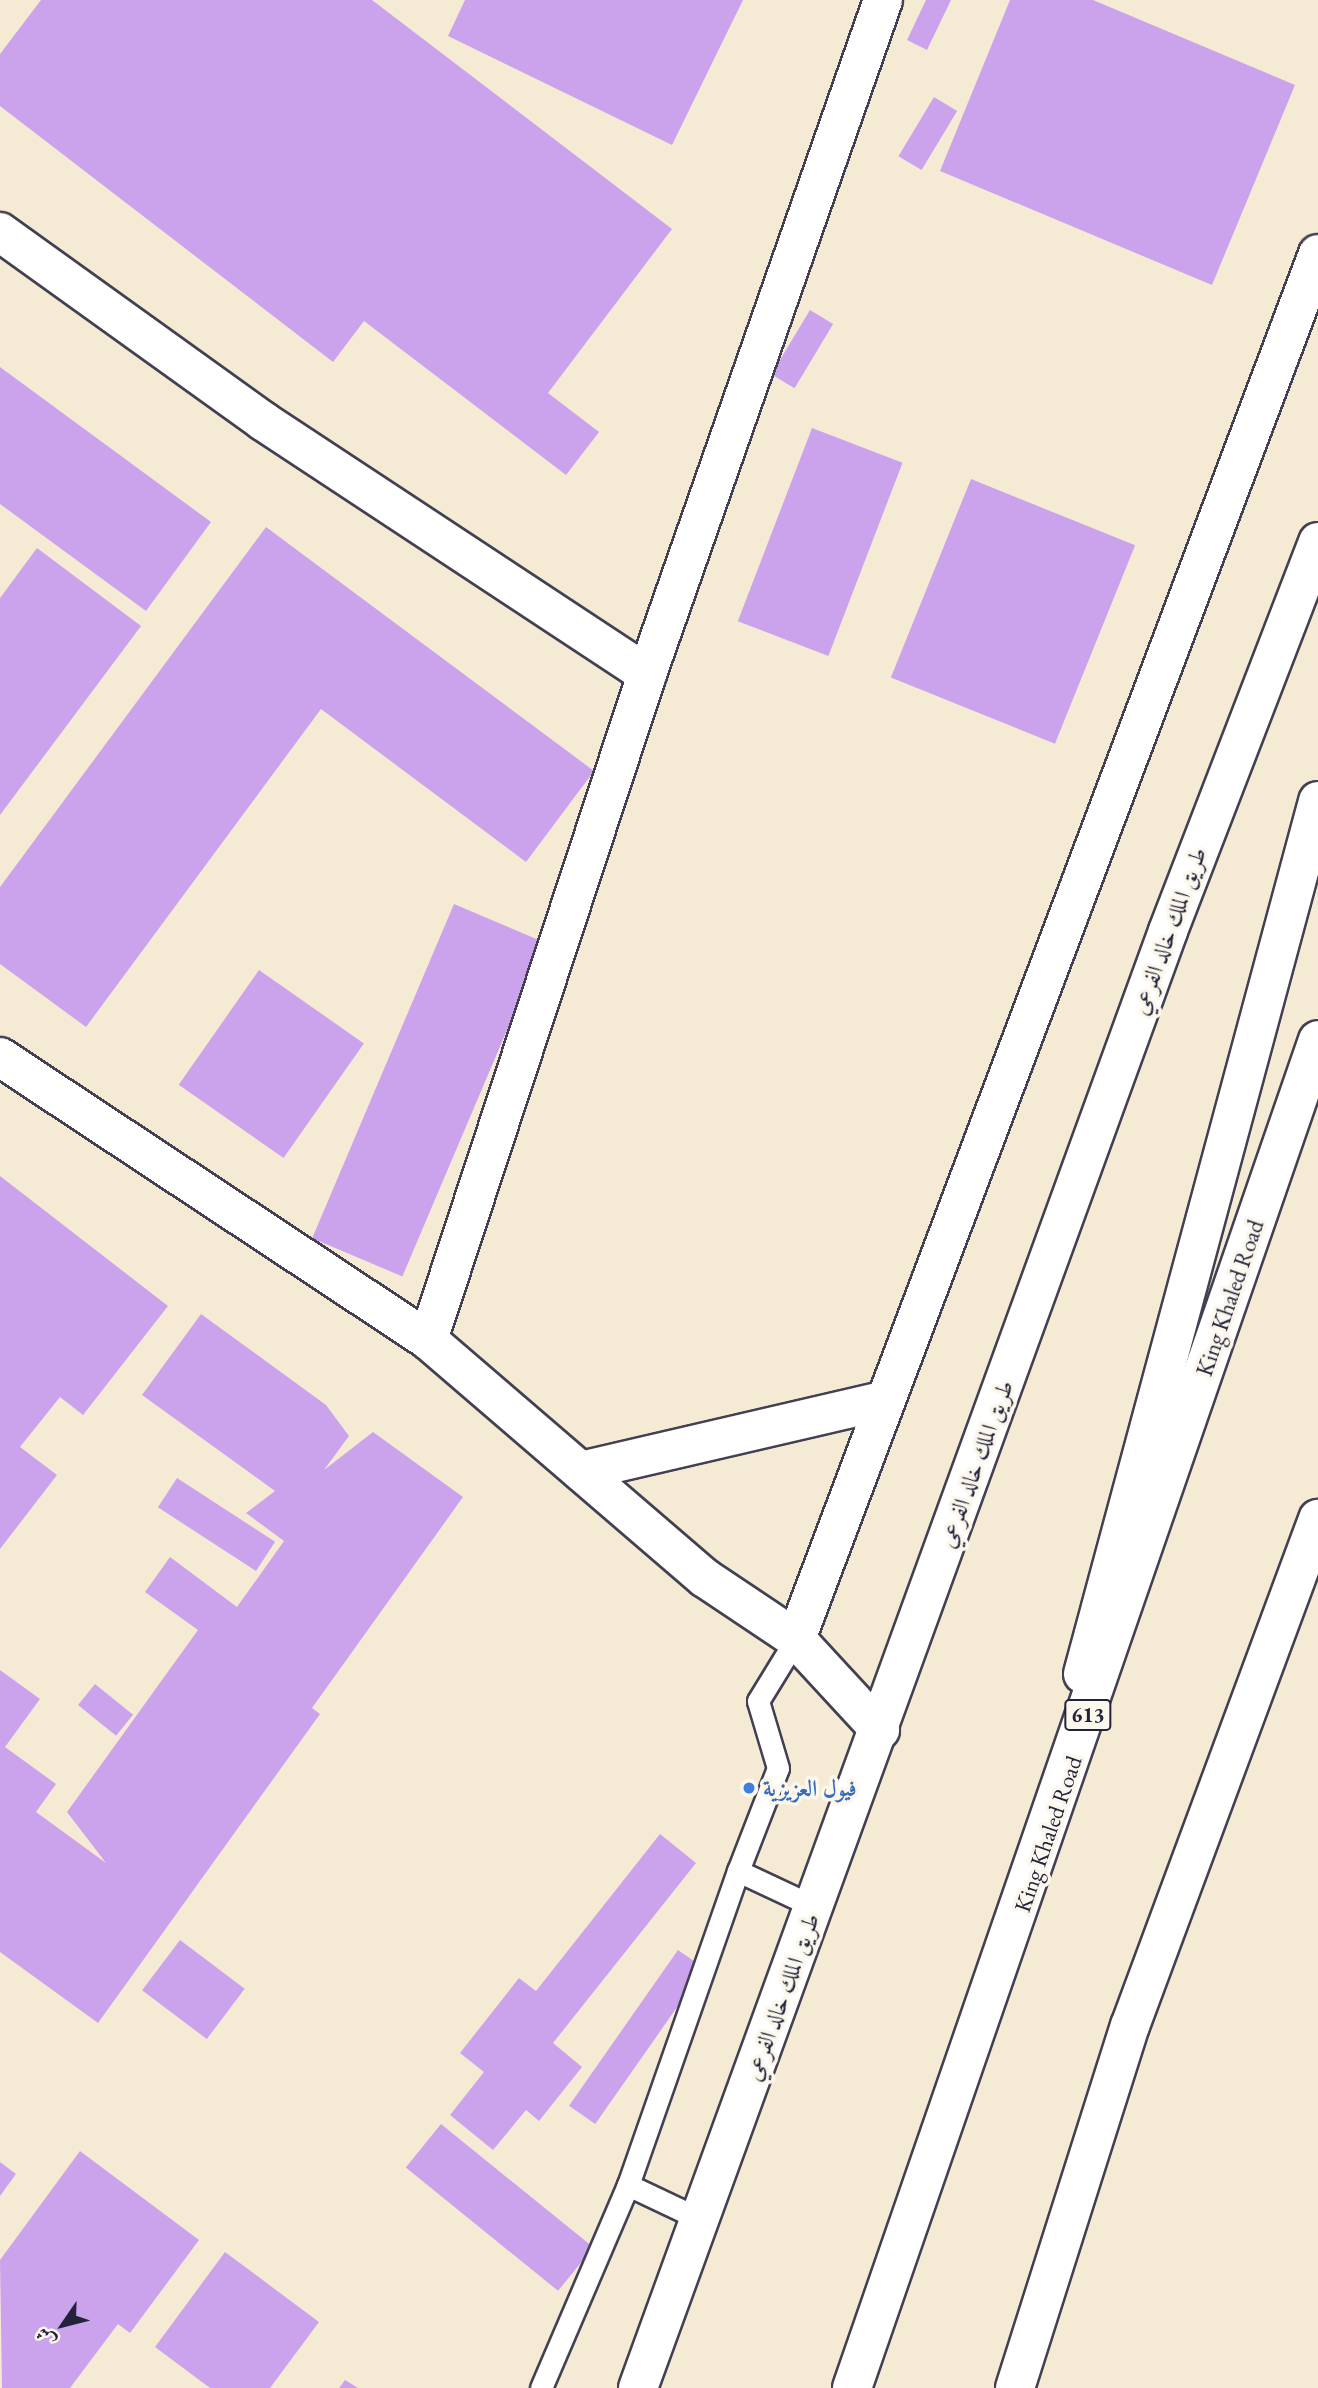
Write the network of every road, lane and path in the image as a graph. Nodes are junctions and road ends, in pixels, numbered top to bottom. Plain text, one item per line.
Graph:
1 (883, 0) edge
2 (0, 232) edge
3 (1318, 254) edge
4 (1318, 542) edge
5 (647, 674) junction
6 (1318, 801) edge
7 (1318, 1040) edge
8 (0, 1056) edge
9 (428, 1340) junction
10 (886, 1400) junction
11 (581, 1471) junction
12 (1318, 1519) edge
13 (796, 1639) junction
14 (880, 1730) junction
15 (738, 1871) junction
16 (815, 1907) junction
17 (1013, 1936) junction
18 (628, 2185) junction
19 (700, 2219) junction
20 (541, 2388) edge
21 (638, 2388) edge
22 (852, 2388) edge
23 (1015, 2388) edge

1 - 5 main road
2 - 5 main road
3 - 10 main road
4 - 14 main road, طريق الملك خالد الفرعي
5 - 9 main road
6 - 17 main road
7 - 17 main road, King Khaled Road / 613
8 - 9 main road
9 - 11 main road
10 - 11 main road
10 - 13 main road
11 - 13 main road
12 - 23 main road
13 - 14 main road
13 - 15 lane
14 - 16 main road, طريق الملك خالد الفرعي
15 - 16 lane
15 - 18 lane
16 - 19 main road, طريق الملك خالد الفرعي
17 - 22 main road, King Khaled Road / 613
18 - 19 lane
18 - 20 lane
19 - 21 main road, طريق الملك خالد الفرعي

